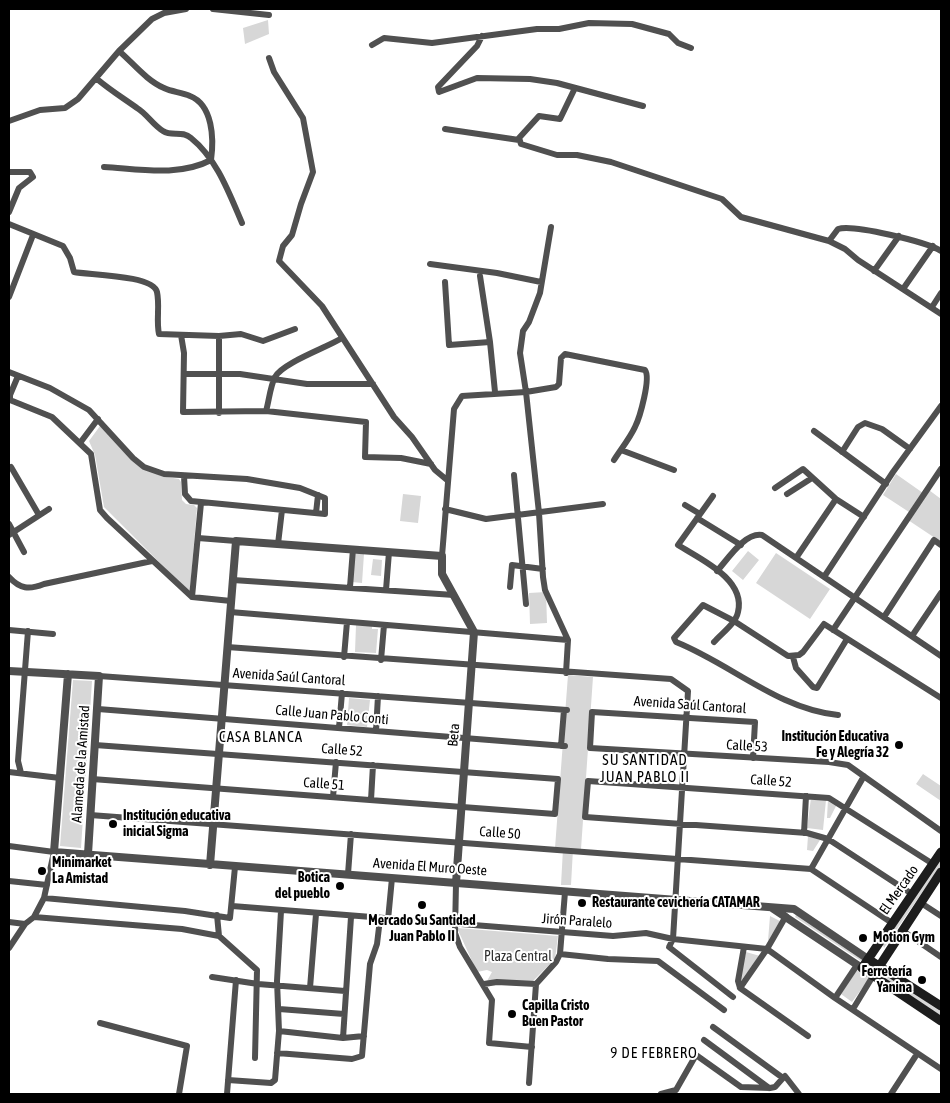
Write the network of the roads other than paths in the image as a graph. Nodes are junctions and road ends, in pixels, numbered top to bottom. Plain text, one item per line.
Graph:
1 (186, 9) edge
2 (213, 9) edge
3 (269, 15) dead end
4 (482, 36) junction
5 (372, 45) dead end
6 (691, 48) dead end
7 (119, 51) junction
8 (269, 58) dead end
9 (97, 79) junction
10 (575, 88) junction
11 (643, 106) dead end
12 (9, 121) edge
13 (445, 129) dead end
14 (519, 140) junction
15 (211, 160) junction
16 (104, 167) dead end
17 (9, 172) edge
18 (9, 212) edge
19 (242, 223) dead end
20 (9, 224) edge
21 (551, 228) dead end
22 (33, 234) junction
23 (899, 236) junction
24 (829, 241) junction
25 (933, 246) junction
26 (941, 251) edge
27 (430, 264) dead end
28 (874, 271) junction
29 (480, 276) dead end
30 (445, 282) dead end
31 (540, 282) junction
32 (903, 289) junction
33 (941, 293) edge
34 (9, 297) edge
35 (932, 307) junction
36 (941, 314) edge
37 (295, 329) dead end
38 (181, 335) junction
39 (219, 336) junction
40 (342, 338) junction
41 (490, 342) junction
42 (9, 372) edge
43 (184, 374) junction
44 (218, 374) junction
45 (18, 376) junction
46 (274, 378) junction
47 (374, 384) junction
48 (495, 392) junction
49 (526, 392) junction
50 (941, 406) edge
51 (266, 411) junction
52 (219, 413) junction
53 (98, 419) junction
54 (814, 431) dead end
55 (80, 443) junction
56 (910, 449) junction
57 (621, 450) junction
58 (842, 452) junction
59 (614, 460) dead end
60 (431, 464) junction
61 (10, 467) dead end
62 (941, 469) edge
63 (674, 470) dead end
64 (514, 475) dead end
65 (184, 476) junction
66 (812, 478) junction
67 (447, 480) junction
68 (886, 484) junction
69 (775, 488) dead end
70 (787, 494) dead end
71 (713, 496) dead end
72 (836, 499) junction
73 (200, 503) junction
74 (603, 504) dead end
75 (684, 505) dead end
76 (50, 509) dead end
77 (445, 509) junction
78 (282, 510) junction
79 (539, 513) junction
80 (39, 515) junction
81 (518, 515) junction
82 (698, 516) junction
83 (864, 517) junction
84 (9, 524) edge
85 (11, 533) edge
86 (198, 538) junction
87 (236, 541) junction
88 (278, 544) junction
89 (740, 545) junction
90 (941, 545) edge
91 (353, 549) junction
92 (24, 552) dead end
93 (389, 552) junction
94 (442, 556) junction
95 (796, 558) junction
96 (152, 561) junction
97 (524, 566) junction
98 (543, 569) junction
99 (717, 571) junction
100 (9, 577) edge
101 (824, 577) junction
102 (233, 580) junction
103 (350, 587) junction
104 (510, 587) dead end
105 (386, 590) junction
106 (941, 593) edge
107 (454, 595) junction
108 (192, 596) junction
109 (854, 597) junction
110 (231, 601) junction
111 (526, 604) dead end
112 (230, 612) junction
113 (884, 617) junction
114 (734, 621) junction
115 (347, 622) junction
116 (384, 625) junction
117 (9, 630) edge
118 (833, 630) junction
119 (28, 631) junction
120 (474, 632) junction
121 (54, 634) dead end
122 (912, 636) junction
123 (847, 639) junction
124 (568, 640) junction
125 (714, 642) dead end
126 (227, 647) junction
127 (941, 656) edge
128 (344, 657) junction
129 (793, 657) junction
130 (381, 660) junction
131 (472, 666) junction
132 (9, 671) edge
133 (25, 672) junction
134 (566, 673) junction
135 (68, 674) junction
136 (99, 676) junction
137 (224, 685) junction
138 (342, 693) junction
139 (378, 696) junction
140 (941, 698) edge
141 (470, 703) junction
142 (98, 709) junction
143 (838, 715) dead end
144 (688, 716) junction
145 (221, 719) junction
146 (339, 728) junction
147 (376, 731) junction
148 (466, 739) junction
149 (95, 745) junction
150 (563, 746) joint
151 (590, 748) joint
152 (219, 754) junction
153 (685, 754) junction
154 (753, 758) junction
155 (336, 762) junction
156 (374, 765) junction
157 (9, 772) edge
158 (463, 772) junction
159 (21, 773) junction
160 (864, 776) junction
161 (60, 778) junction
162 (92, 779) junction
163 (216, 788) junction
164 (682, 788) junction
165 (806, 796) junction
166 (333, 797) junction
167 (371, 800) junction
168 (461, 807) junction
169 (845, 807) junction
170 (555, 814) joint
171 (90, 815) junction
172 (680, 823) junction
173 (213, 824) junction
174 (941, 830) edge
175 (804, 833) junction
176 (351, 834) junction
177 (828, 839) junction
178 (458, 842) junction
179 (9, 846) edge
180 (54, 852) junction
181 (941, 852) edge
182 (88, 854) junction
183 (677, 859) junction
184 (933, 864) junction
185 (210, 865) junction
186 (235, 867) junction
187 (811, 869) junction
188 (941, 872) edge
189 (348, 874) junction
190 (392, 878) junction
191 (9, 881) edge
192 (456, 883) junction
193 (47, 885) junction
194 (566, 892) junction
195 (912, 894) junction
196 (44, 898) junction
197 (674, 899) junction
198 (921, 903) junction
199 (232, 906) junction
200 (770, 907) junction
201 (280, 911) junction
202 (316, 914) junction
203 (217, 915) junction
204 (786, 916) junction
205 (941, 916) edge
206 (351, 917) junction
207 (34, 918) junction
208 (380, 919) junction
209 (388, 920) junction
210 (9, 922) edge
211 (892, 923) junction
212 (25, 924) junction
213 (454, 925) junction
214 (903, 931) junction
215 (562, 932) junction
216 (219, 936) junction
217 (673, 939) junction
218 (744, 947) junction
219 (9, 948) edge
220 (767, 949) junction
221 (560, 954) junction
222 (941, 957) edge
223 (868, 958) junction
224 (880, 966) junction
225 (859, 967) junction
226 (873, 976) junction
227 (212, 977) dead end
228 (236, 980) junction
229 (258, 984) junction
230 (484, 984) junction
231 (536, 984) junction
232 (277, 985) junction
233 (310, 988) junction
234 (740, 988) junction
235 (345, 991) junction
236 (733, 997) dead end
237 (835, 998) junction
238 (941, 1006) edge
239 (279, 1010) junction
240 (724, 1010) dead end
241 (852, 1010) junction
242 (344, 1014) junction
243 (941, 1021) edge
244 (100, 1023) dead end
245 (713, 1027) dead end
246 (278, 1031) junction
247 (364, 1036) junction
248 (808, 1036) dead end
249 (342, 1038) junction
250 (704, 1040) dead end
251 (532, 1047) junction
252 (277, 1053) junction
253 (917, 1054) junction
254 (255, 1058) dead end
255 (941, 1069) edge
256 (784, 1077) junction
257 (228, 1080) junction
258 (529, 1083) dead end
259 (770, 1088) junction
260 (179, 1094) edge
261 (227, 1094) edge
262 (661, 1094) edge
263 (799, 1094) edge
264 (891, 1094) edge

1 - 7 street
2 - 3 street
4 - 5 street
4 - 6 street
4 - 10 street
7 - 9 street
7 - 15 street
8 - 40 street
9 - 12 street
9 - 15 street
10 - 11 street
10 - 14 street
13 - 14 street
14 - 24 street
15 - 16 street
15 - 19 street
17 - 18 street
20 - 22 street
21 - 31 street
22 - 34 street
22 - 38 street
23 - 24 street
23 - 25 street
23 - 28 street
24 - 28 street
25 - 26 street
25 - 32 street
27 - 31 street
28 - 32 street
29 - 41 street
30 - 41 street
31 - 49 street
32 - 35 street
33 - 35 street
35 - 36 street
37 - 39 street
38 - 39 street
38 - 43 street
39 - 44 street
40 - 46 street
40 - 47 street
41 - 48 street
42 - 45 street
43 - 44 street
43 - 52 street
44 - 46 street
44 - 52 street
45 - 53 street
45 - 55 street
46 - 47 street
46 - 51 street
47 - 60 street
48 - 49 street
48 - 67 street
49 - 57 street
49 - 79 street
50 - 56 street
51 - 52 street
51 - 60 street
53 - 55 street
53 - 65 street
54 - 58 street
55 - 96 street
56 - 58 street
56 - 68 street
57 - 59 street
57 - 63 street
58 - 68 street
60 - 67 street
61 - 80 street
62 - 109 street
64 - 81 street
65 - 73 street
65 - 78 street
66 - 69 street
66 - 70 street
66 - 72 street
67 - 77 street
68 - 83 street
71 - 82 street
72 - 83 street
72 - 95 street
73 - 78 street
73 - 86 street
74 - 79 street
75 - 82 street
76 - 80 street
77 - 81 street
77 - 94 street
78 - 88 street
79 - 81 street
79 - 98 street
80 - 85 street
81 - 97 street
82 - 89 street
82 - 99 street
83 - 101 street
84 - 85 street
85 - 92 street
86 - 87 street
86 - 108 street
87 - 88 street
87 - 102 street
88 - 91 street
89 - 95 street
89 - 99 street
90 - 113 street
91 - 93 street
91 - 103 street
93 - 94 street
93 - 105 street
94 - 107 street
95 - 101 street
96 - 100 street
96 - 108 street
97 - 98 street
97 - 104 street
97 - 111 street
98 - 124 street
99 - 114 street
101 - 109 street
102 - 103 street
102 - 110 street
103 - 105 street
105 - 107 street
106 - 122 street
107 - 120 street
108 - 110 street
109 - 113 street
109 - 118 street
110 - 112 street
112 - 115 street
112 - 126 street
113 - 122 street
114 - 125 street
114 - 129 street
114 - 143 street
115 - 116 street
115 - 128 street
116 - 120 street
116 - 130 street
117 - 119 street
118 - 123 street
118 - 129 street
119 - 121 street
119 - 133 street
120 - 124 street
120 - 131 street, Beta
122 - 127 street
123 - 129 street
123 - 140 street
124 - 134 street
126 - 128 street
126 - 137 street
128 - 130 street
130 - 131 street
131 - 134 street
131 - 141 street, Beta
132 - 133 street, Avenida Saúl Cantoral
133 - 135 street, Avenida Saúl Cantoral
133 - 159 street
134 - 144 street
135 - 136 street, Avenida Saúl Cantoral
135 - 161 street, Alameda de la Amistad
136 - 137 street, Avenida Saúl Cantoral
136 - 142 street, Alameda de la Amistad
137 - 138 street, Avenida Saúl Cantoral
137 - 145 street
138 - 139 street, Avenida Saúl Cantoral
138 - 146 street
139 - 141 street, Avenida Saúl Cantoral
139 - 147 street
141 - 148 street, Beta
141 - 150 street, Avenida Saúl Cantoral
142 - 145 street, Calle Juan Pablo Conti
142 - 149 street, Alameda de la Amistad
144 - 151 street, Avenida Saúl Cantoral
144 - 153 street
144 - 154 street, Avenida Saúl Cantoral
145 - 146 street, Calle Juan Pablo Conti
145 - 152 street
146 - 147 street, Calle Juan Pablo Conti
147 - 148 street, Calle Juan Pablo Conti
148 - 150 street, Calle Juan Pablo Conti
148 - 158 street, Beta
149 - 152 street, Calle 52
149 - 162 street, Alameda de la Amistad
151 - 153 street, Calle 53
152 - 155 street, Calle 52
152 - 163 street
153 - 154 street, Calle 53
153 - 164 street
154 - 160 street, Calle 53
155 - 156 street, Calle 52
155 - 166 street
156 - 158 street, Calle 52
156 - 167 street
157 - 159 street
158 - 168 street, Beta
158 - 170 street, Calle 52
159 - 161 street
160 - 169 street
160 - 174 street, Calle 53
161 - 180 street, Alameda de la Amistad
162 - 163 street, Calle 51
162 - 171 street, Alameda de la Amistad
163 - 166 street, Calle 51
163 - 173 street
164 - 165 street, Calle 52
164 - 172 street
164 - 172 street, Calle 52
165 - 169 street, Calle 52
165 - 175 street
166 - 167 street, Calle 51
167 - 168 street, Calle 51
168 - 170 street, Calle 51
168 - 178 street, Beta
169 - 177 street
169 - 184 street, Calle 52
171 - 173 street, Calle 50
171 - 182 street, Alameda de la Amistad
172 - 175 street
172 - 183 street
173 - 176 street, Calle 50
173 - 185 street
175 - 177 street
176 - 178 street, Calle 50
176 - 189 street
177 - 187 street
177 - 195 street
178 - 183 street, Calle 50
178 - 192 street, Beta
179 - 180 street
180 - 182 street, Avenida El Muro Oeste
180 - 193 street
181 - 184 main road, El Mercado
182 - 185 street, Avenida El Muro Oeste
183 - 187 street, Calle 50
183 - 197 street
184 - 195 main road, El Mercado
185 - 186 street, Avenida El Muro Oeste
186 - 189 street, Avenida El Muro Oeste
186 - 199 street
187 - 211 street, Calle 50
188 - 198 main road, El Mercado
189 - 190 street, Avenida El Muro Oeste
190 - 192 street, Avenida El Muro Oeste
190 - 209 street
191 - 193 street
192 - 194 street, Avenida El Muro Oeste
192 - 213 street, Beta
193 - 196 street
194 - 197 street, Avenida El Muro Oeste
194 - 215 street
195 - 211 main road, El Mercado
196 - 203 street
196 - 207 street
197 - 200 street, Avenida El Muro Oeste
197 - 217 street
198 - 205 street
198 - 214 main road, El Mercado
199 - 201 street, Jirón Paralelo
199 - 203 street
200 - 204 street, Avenida El Muro Oeste
200 - 223 street, Avenida El Muro Oeste
201 - 202 street, Jirón Paralelo
201 - 232 street
202 - 206 street, Jirón Paralelo
202 - 233 street
203 - 216 street
204 - 220 street
204 - 225 street, Avenida El Muro Oeste
206 - 208 street, Jirón Paralelo
206 - 235 street
207 - 212 street
207 - 216 street
208 - 209 street, Jirón Paralelo
208 - 247 street
209 - 213 street, Jirón Paralelo
210 - 212 street
211 - 223 main road, El Mercado
212 - 219 street
213 - 215 street, Jirón Paralelo
213 - 230 street, Beta
214 - 222 street
214 - 224 main road, El Mercado
215 - 217 street, Jirón Paralelo
215 - 221 street
216 - 229 street
217 - 218 street, Jirón Paralelo
217 - 236 street
218 - 220 street, Jirón Paralelo
218 - 234 street
220 - 234 street
220 - 237 street
221 - 231 street
221 - 240 street
223 - 224 main road, Avenida El Muro Oeste
223 - 225 main road, El Mercado
224 - 226 main road, El Mercado
224 - 238 main road, Avenida El Muro Oeste
225 - 226 main road, Avenida El Muro Oeste
225 - 237 street
226 - 241 street, El Mercado
226 - 243 main road, Avenida El Muro Oeste
227 - 228 street
228 - 229 street
228 - 257 street
229 - 232 street
229 - 254 street
230 - 231 street
230 - 251 street, Beta
231 - 251 street
232 - 233 street
232 - 239 street
233 - 235 street
234 - 248 street
235 - 242 street
237 - 241 street
239 - 242 street
239 - 246 street
241 - 253 street
242 - 249 street
244 - 260 street
245 - 256 street
246 - 249 street
246 - 252 street
247 - 249 street
247 - 252 street
250 - 259 street
251 - 258 street
252 - 257 street
253 - 255 street
253 - 264 street
256 - 259 street
256 - 263 street
257 - 261 street
259 - 262 street

